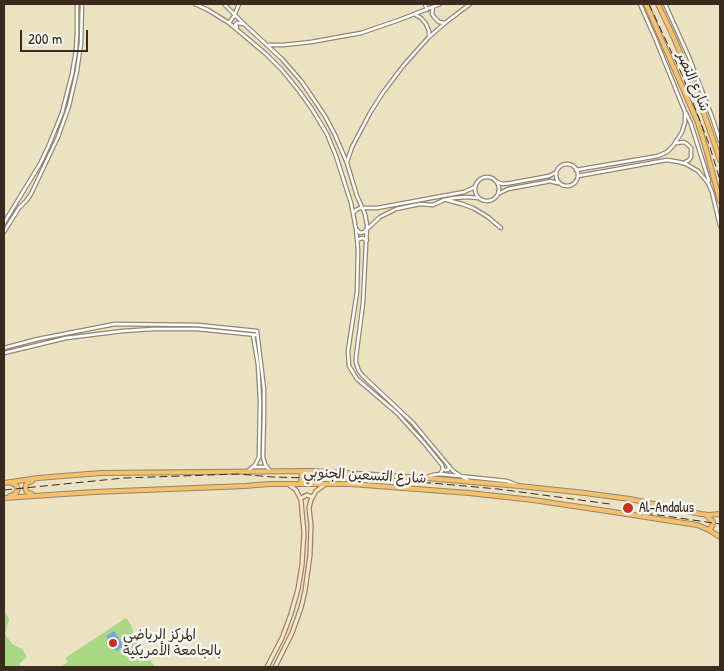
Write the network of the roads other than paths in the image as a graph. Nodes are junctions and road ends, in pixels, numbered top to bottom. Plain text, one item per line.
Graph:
1 (77, 4) edge
2 (82, 4) edge
3 (195, 4) edge
4 (207, 4) edge
5 (224, 4) edge
6 (239, 4) edge
7 (425, 4) edge
8 (440, 4) edge
9 (470, 4) edge
10 (640, 4) edge
11 (646, 4) edge
12 (658, 4) edge
13 (664, 4) edge
14 (200, 5) edge
15 (433, 7) junction
16 (208, 10) junction
17 (427, 10) junction
18 (235, 14) junction
19 (414, 15) junction
20 (229, 23) junction
21 (445, 23) junction
22 (244, 24) junction
23 (240, 32) junction
24 (661, 35) junction
25 (428, 38) junction
26 (655, 38) junction
27 (267, 44) junction
28 (700, 83) junction
29 (694, 86) junction
30 (686, 95) junction
31 (680, 97) junction
32 (686, 112) junction
33 (720, 141) edge
34 (675, 144) junction
35 (719, 153) edge
36 (720, 160) edge
37 (347, 163) junction
38 (683, 163) junction
39 (576, 170) junction
40 (556, 172) junction
41 (578, 176) junction
42 (496, 181) junction
43 (559, 183) junction
44 (27, 185) junction
45 (475, 187) junction
46 (710, 187) junction
47 (33, 188) junction
48 (718, 191) junction
49 (712, 192) junction
50 (498, 194) junction
51 (19, 198) junction
52 (478, 198) junction
53 (446, 200) junction
54 (720, 200) edge
55 (358, 201) junction
56 (351, 203) junction
57 (22, 204) junction
58 (362, 208) junction
59 (353, 214) junction
60 (4, 223) edge
61 (720, 226) edge
62 (501, 228) dead end
63 (356, 229) junction
64 (367, 230) junction
65 (4, 232) edge
66 (358, 240) junction
67 (367, 240) junction
68 (197, 327) junction
69 (252, 331) junction
70 (253, 335) junction
71 (257, 335) junction
72 (4, 348) edge
73 (4, 353) edge
74 (374, 386) junction
75 (371, 390) junction
76 (266, 466) junction
77 (449, 466) junction
78 (253, 467) junction
79 (443, 469) junction
80 (248, 471) junction
81 (302, 471) junction
82 (272, 472) junction
83 (440, 474) junction
84 (462, 477) junction
85 (38, 478) junction
86 (426, 478) junction
87 (470, 482) junction
88 (6, 483) edge
89 (327, 483) junction
90 (288, 484) junction
91 (301, 484) junction
92 (519, 486) junction
93 (35, 495) junction
94 (312, 497) junction
95 (5, 498) edge
96 (301, 498) junction
97 (720, 514) edge
98 (705, 515) junction
99 (709, 530) junction
100 (720, 537) edge
101 (300, 575) junction
102 (308, 575) junction
103 (298, 589) junction
104 (305, 591) junction
105 (267, 667) edge
106 (275, 667) edge

1 - 44 street
2 - 47 street
3 - 14 street
4 - 16 street
5 - 18 street
6 - 18 street
7 - 17 street
8 - 15 street
9 - 21 street
10 - 26 street
11 - 24 main road, شارع النصر
12 - 29 main road, شارع النصر
13 - 28 street
14 - 16 street
15 - 17 street
15 - 21 street
16 - 20 street
17 - 19 street
18 - 20 street
18 - 22 street
19 - 25 street
19 - 27 street
20 - 23 street
21 - 25 street
22 - 23 street
22 - 27 street
23 - 56 street
24 - 26 main road
24 - 30 main road, شارع النصر
25 - 37 street
26 - 31 street
27 - 37 street
28 - 29 main road
28 - 33 street
29 - 35 main road, شارع النصر
30 - 31 main road
30 - 48 main road, شارع النصر
31 - 32 street
32 - 34 street
32 - 46 street
34 - 38 street
34 - 39 street
35 - 36 main road, شارع النصر
37 - 55 street
38 - 41 street
38 - 46 street
39 - 40 street
39 - 41 street
40 - 42 street
40 - 43 street
41 - 43 street
42 - 45 street
42 - 50 street
43 - 50 street
44 - 47 street
44 - 51 street
45 - 52 street
45 - 58 street
46 - 49 street
47 - 57 street
48 - 49 main road
48 - 54 main road, شارع النصر
49 - 61 street
50 - 52 street
51 - 57 street
51 - 60 street
52 - 53 street
53 - 62 street
53 - 64 street
55 - 56 street
55 - 58 street
56 - 59 street
57 - 65 street
58 - 59 street
58 - 64 street
59 - 63 street
63 - 64 street
63 - 66 street
64 - 67 street
66 - 67 street
66 - 75 street
67 - 74 street
68 - 69 street
68 - 70 street
68 - 72 street
68 - 73 street
69 - 70 street
69 - 71 street
70 - 71 street
70 - 78 street
71 - 76 street
74 - 75 street
74 - 77 street
75 - 79 street
76 - 78 street
76 - 82 street
77 - 79 street
77 - 84 street
78 - 80 street
79 - 83 street
80 - 82 main road, شارع التسعين الجنوبي
80 - 85 main road, شارع التسعين الجنوبي
81 - 82 main road, شارع التسعين الجنوبي
81 - 86 main road, شارع التسعين الجنوبي
81 - 91 main road
83 - 84 street
83 - 86 street
84 - 87 street
84 - 92 street
85 - 88 main road, شارع التسعين الجنوبي
85 - 93 main road
86 - 87 main road, شارع التسعين الجنوبي
87 - 92 main road, شارع التسعين الجنوبي
88 - 95 main road
89 - 91 main road, شارع التسعين الجنوبي
89 - 94 main road
89 - 99 main road, شارع التسعين الجنوبي
90 - 91 main road, شارع التسعين الجنوبي
90 - 93 main road, شارع التسعين الجنوبي
90 - 96 main road
92 - 98 main road, شارع التسعين الجنوبي
93 - 95 main road, شارع التسعين الجنوبي
94 - 96 main road
94 - 102 main road
96 - 101 main road
97 - 98 main road, شارع التسعين الجنوبي
98 - 99 main road
99 - 100 main road, شارع التسعين الجنوبي
101 - 102 main road
101 - 103 main road
102 - 104 main road
103 - 104 main road
103 - 105 main road
104 - 106 main road

